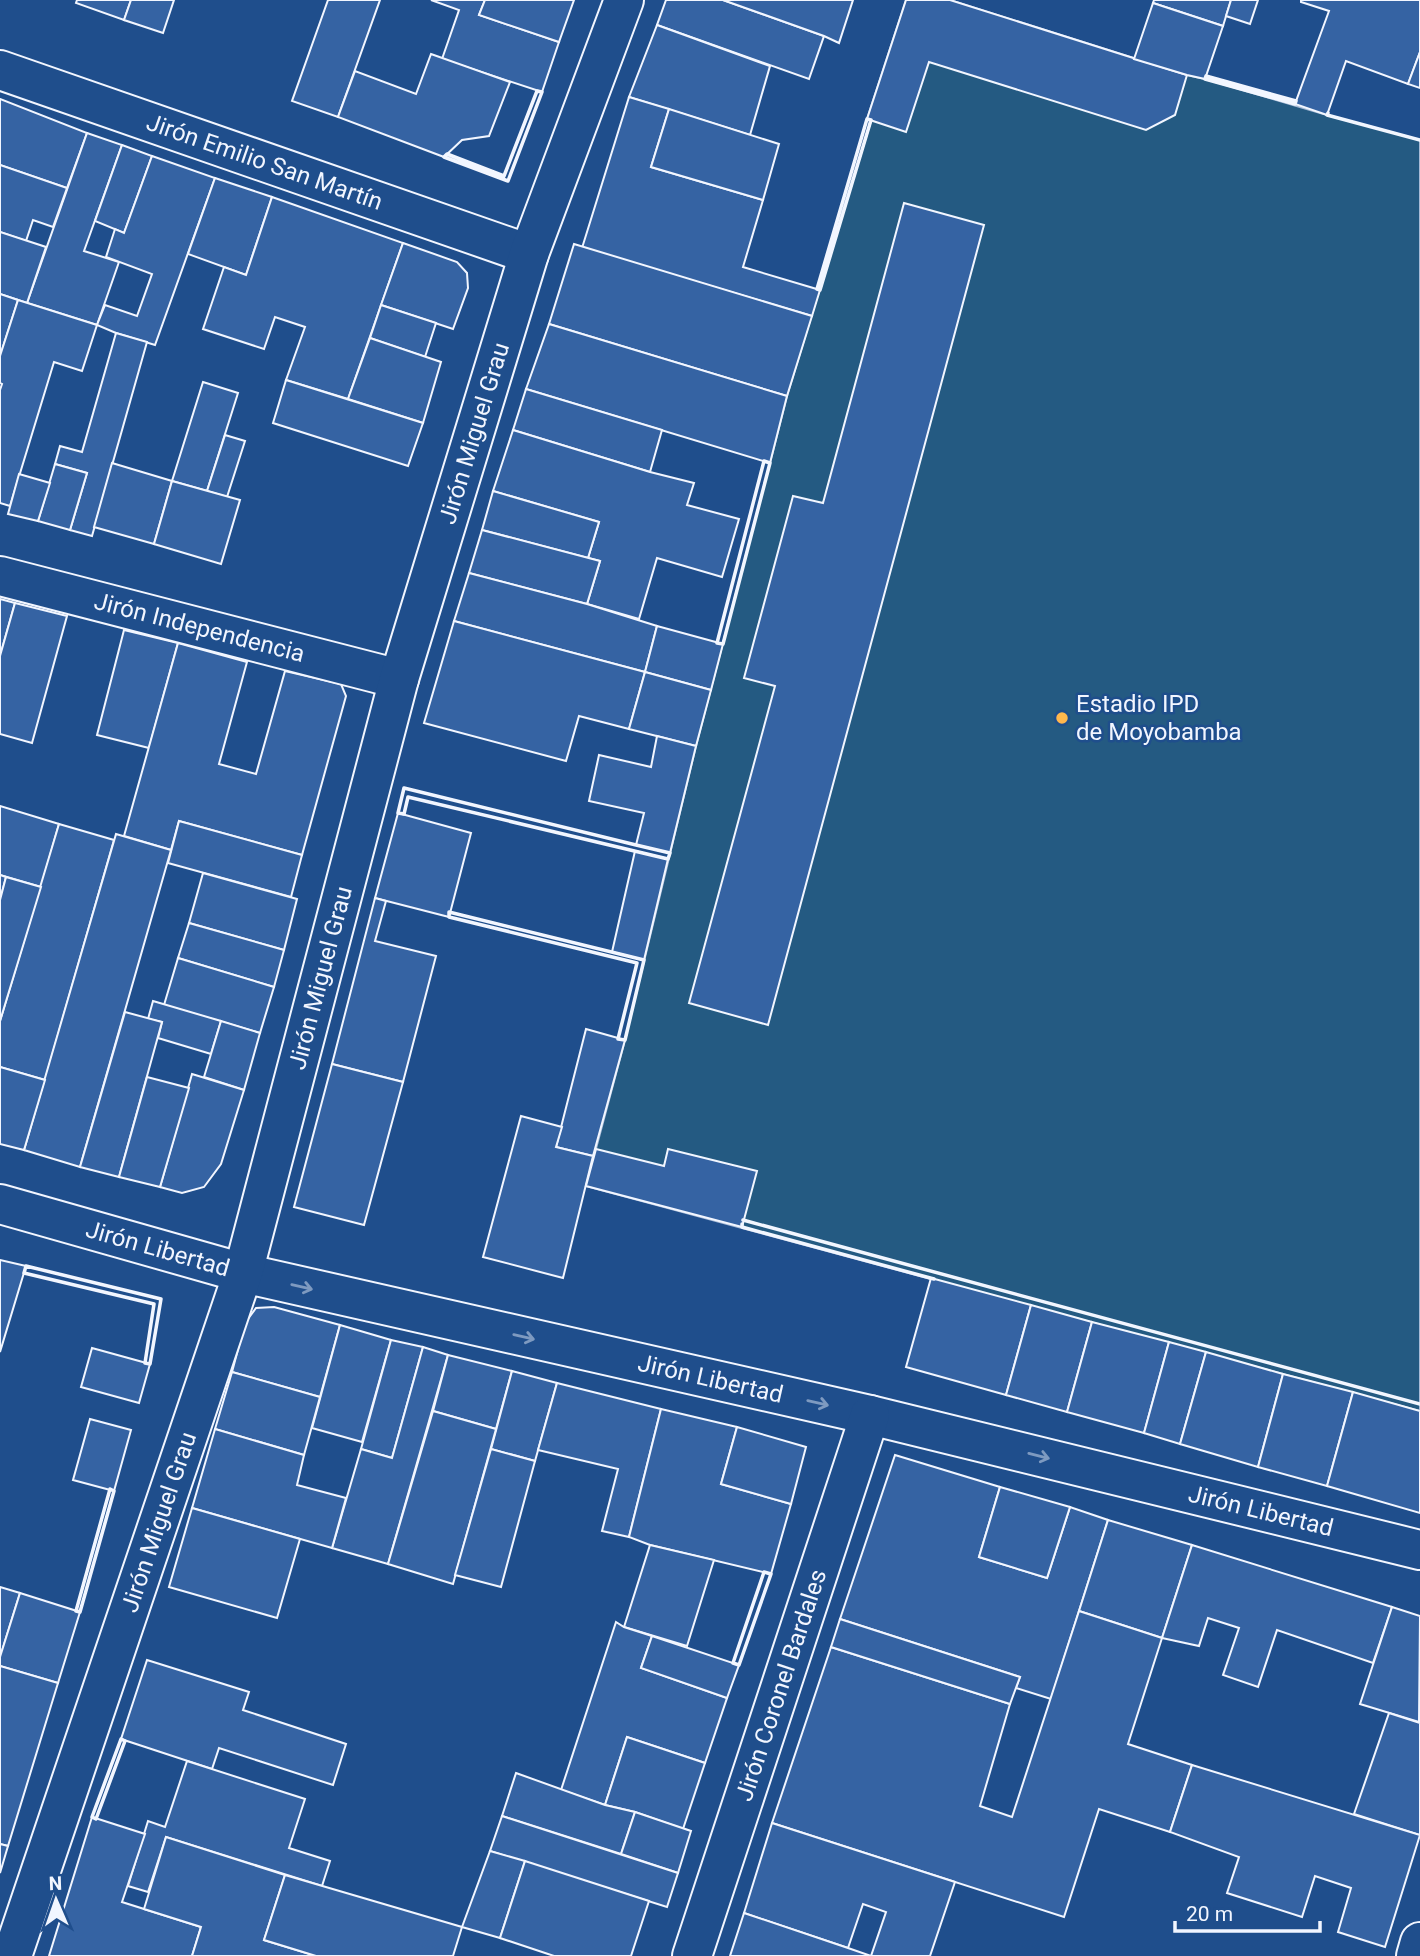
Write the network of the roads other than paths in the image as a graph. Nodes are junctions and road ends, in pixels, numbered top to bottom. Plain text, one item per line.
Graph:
1 (624, 0) edge
2 (0, 70) edge
3 (529, 254) junction
4 (0, 576) edge
5 (399, 679) junction
6 (0, 1204) edge
7 (243, 1273) junction
8 (870, 1415) junction
9 (1420, 1550) edge
10 (1420, 1942) edge
11 (12, 1956) edge
12 (692, 1956) edge
13 (1416, 1956) edge

1 - 3 street, Jirón Miguel Grau
2 - 3 street, Jirón Emilio San Martín
3 - 5 street, Jirón Miguel Grau
4 - 5 street, Jirón Independencia
5 - 7 street, Jirón Miguel Grau
6 - 7 street, Jirón Libertad
7 -> 8 street, Jirón Libertad
7 - 11 street, Jirón Miguel Grau
8 -> 9 street, Jirón Libertad
8 - 12 street, Jirón Coronel Bardales
10 - 13 street

